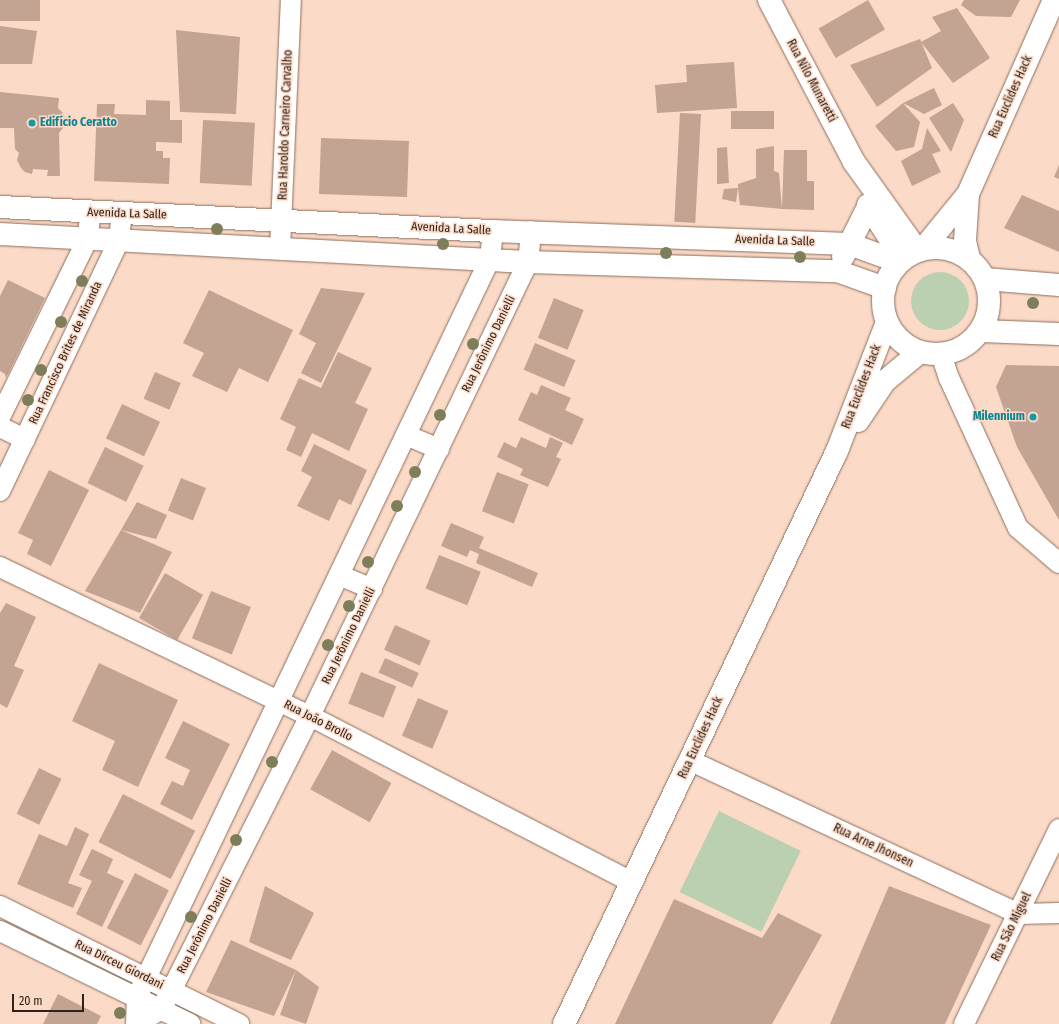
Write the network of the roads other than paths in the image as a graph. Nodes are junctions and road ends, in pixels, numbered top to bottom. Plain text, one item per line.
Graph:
1 (291, 0) edge
2 (769, 0) edge
3 (1054, 0) edge
4 (854, 162) junction
5 (968, 194) junction
6 (0, 207) edge
7 (868, 207) junction
8 (91, 212) junction
9 (122, 214) junction
10 (282, 221) junction
11 (493, 231) junction
12 (531, 231) junction
13 (0, 234) edge
14 (87, 240) junction
15 (119, 240) junction
16 (849, 244) junction
17 (280, 249) junction
18 (911, 255) junction
19 (490, 259) junction
20 (969, 259) junction
21 (528, 262) junction
22 (837, 271) junction
23 (985, 280) junction
24 (1059, 285) edge
25 (885, 288) junction
26 (887, 322) junction
27 (981, 331) junction
28 (1059, 334) edge
29 (36, 344) junction
30 (920, 352) junction
31 (941, 354) junction
32 (64, 357) junction
33 (0, 417) edge
34 (0, 427) edge
35 (406, 435) junction
36 (25, 439) junction
37 (439, 449) junction
38 (837, 451) junction
39 (0, 491) edge
40 (1059, 563) edge
41 (0, 567) edge
42 (339, 575) junction
43 (372, 589) junction
44 (279, 702) junction
45 (310, 716) junction
46 (691, 761) junction
47 (236, 791) junction
48 (266, 805) junction
49 (1059, 829) edge
50 (200, 867) junction
51 (228, 880) junction
52 (632, 882) junction
53 (0, 906) edge
54 (1059, 913) edge
55 (1019, 914) junction
56 (24, 918) junction
57 (7, 934) edge
58 (146, 978) junction
59 (172, 991) junction
60 (137, 997) junction
61 (161, 1009) junction
62 (137, 1024) edge
63 (191, 1024) edge
64 (239, 1024) edge
65 (564, 1024) edge
66 (964, 1024) edge

1 - 10 street, Rua Haroldo Carneiro Carvalho
2 - 4 main road, Rua Nilo Munaretti
3 - 5 main road, Rua Euclides Hack
4 - 7 main road, Rua Nilo Munaretti
4 - 18 main road, Rua Nilo Munaretti
5 - 18 main road, Rua Euclides Hack
5 - 20 main road, Rua Euclides Hack
6 - 8 main road, Avenida La Salle
7 - 16 main road
7 - 18 main road, Rua Nilo Munaretti
8 - 9 main road, Avenida La Salle
8 - 14 street
9 - 10 main road, Avenida La Salle
9 - 15 street, Rua Francisco Brites de Miranda
10 - 11 main road, Avenida La Salle
10 - 17 street, Rua Haroldo Carneiro Carvalho
11 - 12 main road, Avenida La Salle
11 - 19 street, Rua Jerônimo Danielli
12 - 16 main road, Avenida La Salle
12 - 21 street, Rua Jerônimo Danielli
13 - 14 main road
14 - 15 main road
14 - 29 street
15 - 17 main road
15 - 32 street, Rua Francisco Brites de Miranda
16 - 18 main road, Avenida La Salle
16 - 22 main road
17 - 19 main road
18 - 20 main road
18 - 25 main road
19 - 21 main road
19 - 35 street, Rua Jerônimo Danielli
20 - 23 main road
21 - 22 main road
21 - 37 street, Rua Jerônimo Danielli
22 - 25 main road
23 - 24 main road
23 - 27 main road
25 - 26 main road
26 - 30 main road
26 - 38 main road, Rua Euclides Hack
27 - 28 main road
27 - 31 main road
29 - 32 street
29 - 33 street
30 - 31 main road
30 - 38 main road, Rua Euclides Hack
31 - 40 street
32 - 36 street, Rua Francisco Brites de Miranda
34 - 36 street
35 - 37 street
35 - 42 street, Rua Jerônimo Danielli
36 - 39 street, Rua Francisco Brites de Miranda
37 - 43 street, Rua Jerônimo Danielli
38 - 46 main road, Rua Euclides Hack
41 - 44 street, Rua João Brollo
42 - 43 street
42 - 44 street, Rua Jerônimo Danielli
43 - 45 street, Rua Jerônimo Danielli
44 - 45 street, Rua João Brollo
44 - 47 street, Rua Jerônimo Danielli
45 - 48 street, Rua Jerônimo Danielli
45 - 52 street, Rua João Brollo
46 - 52 main road, Rua Euclides Hack
46 - 55 street, Rua Arne Jhonsen
47 - 48 street
47 - 50 street, Rua Jerônimo Danielli
48 - 51 street, Rua Jerônimo Danielli
49 - 55 street, Rua São Miguel
50 - 51 street
50 - 58 street, Rua Jerônimo Danielli
51 - 59 street, Rua Jerônimo Danielli
52 - 65 main road, Rua Euclides Hack
53 - 56 street, Rua Dirceu Giordani
54 - 55 street, Rua Arne Jhonsen
55 - 66 street, Rua São Miguel
56 - 57 street
56 - 58 street, Rua Dirceu Giordani
57 - 60 street, Rua Dirceu Giordani
58 - 59 street, Rua Dirceu Giordani
58 - 60 street, Rua Jerônimo Danielli
59 - 61 street, Rua Jerônimo Danielli
59 - 64 street, Rua Dirceu Giordani
60 - 61 street, Rua Dirceu Giordani
60 - 62 street, Rua Jerônimo Danielli
61 - 62 street, Rua Jerônimo Danielli
61 - 63 street, Rua Dirceu Giordani

